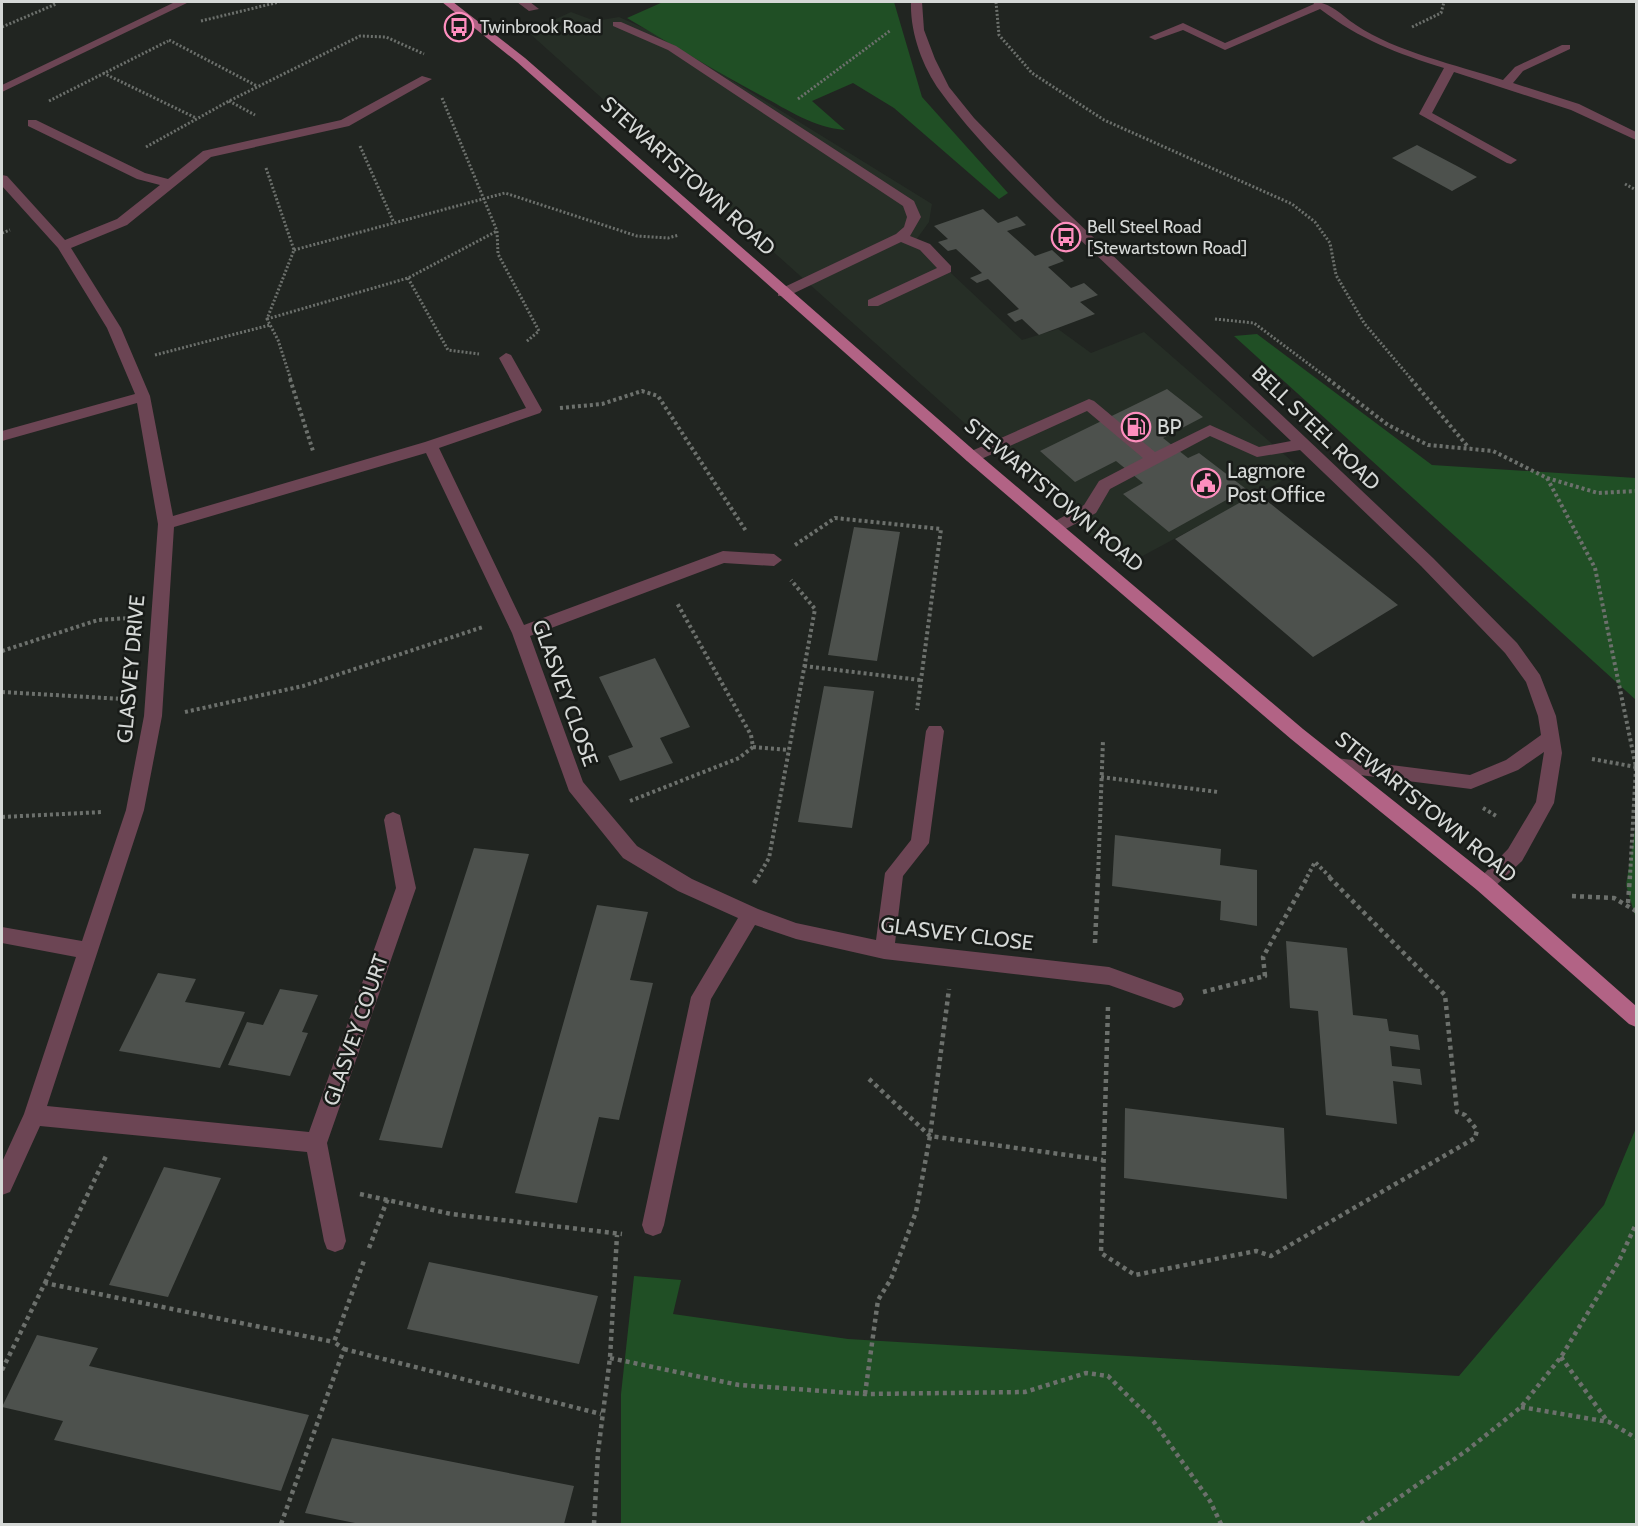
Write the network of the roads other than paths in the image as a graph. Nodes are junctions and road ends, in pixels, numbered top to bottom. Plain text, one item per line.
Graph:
1 (183, 2) edge
2 (447, 2) edge
3 (523, 2) edge
4 (916, 2) edge
5 (1319, 3) edge
6 (533, 9) dead end
7 (616, 24) dead end
8 (1155, 37) dead end
9 (1566, 47) dead end
10 (1450, 68) junction
11 (426, 79) road end
12 (1508, 83) junction
13 (2, 89) edge
14 (32, 123) dead end
15 (1636, 136) edge
16 (1510, 160) dead end
17 (2, 178) edge
18 (171, 184) junction
19 (901, 237) junction
20 (63, 246) junction
21 (783, 293) junction
22 (873, 303) dead end
23 (507, 358) road end
24 (143, 396) junction
25 (2, 436) edge
26 (1303, 444) junction
27 (430, 446) junction
28 (972, 457) junction
29 (1154, 459) junction
30 (166, 524) junction
31 (1056, 528) junction
32 (774, 560) road end
33 (516, 625) junction
34 (935, 731) road end
35 (1551, 738) junction
36 (1336, 765) junction
37 (393, 820) dead end
38 (1484, 884) junction
39 (745, 912) junction
40 (2, 935) edge
41 (884, 950) junction
42 (89, 951) junction
43 (1174, 999) road end
44 (1636, 1018) edge
45 (34, 1114) junction
46 (316, 1143) junction
47 (2, 1185) edge
48 (653, 1225) road end
49 (335, 1240) dead end

1 - 13 street
2 - 21 main road, STEWARTSTOWN ROAD
3 - 6 street
4 - 26 street, BELL STEEL ROAD
5 - 8 street
5 - 10 street
7 - 19 street
9 - 12 street
10 - 12 street
10 - 16 street
11 - 18 street
12 - 15 street
14 - 18 street
17 - 20 street, GLASVEY DRIVE
18 - 20 street
19 - 21 street
19 - 22 street
20 - 24 street, GLASVEY DRIVE
21 - 28 main road, STEWARTSTOWN ROAD
23 - 27 street
24 - 25 street
24 - 30 street, GLASVEY DRIVE
26 - 29 street
26 - 35 street, BELL STEEL ROAD
27 - 30 street
27 - 33 street, GLASVEY CLOSE
28 - 29 street
28 - 31 main road, STEWARTSTOWN ROAD
29 - 31 street
30 - 42 street, GLASVEY DRIVE
31 - 36 main road, STEWARTSTOWN ROAD
32 - 33 street
33 - 39 street, GLASVEY CLOSE
34 - 41 street
35 - 36 street
35 - 38 street, BELL STEEL ROAD
36 - 38 main road, STEWARTSTOWN ROAD
37 - 46 street, GLASVEY COURT
38 - 44 main road, STEWARTSTOWN ROAD
39 - 41 street, GLASVEY CLOSE
39 - 48 street
40 - 42 street
41 - 43 street, GLASVEY CLOSE
42 - 45 street, GLASVEY DRIVE
45 - 46 street
45 - 47 street, GLASVEY DRIVE
46 - 49 street, GLASVEY COURT

